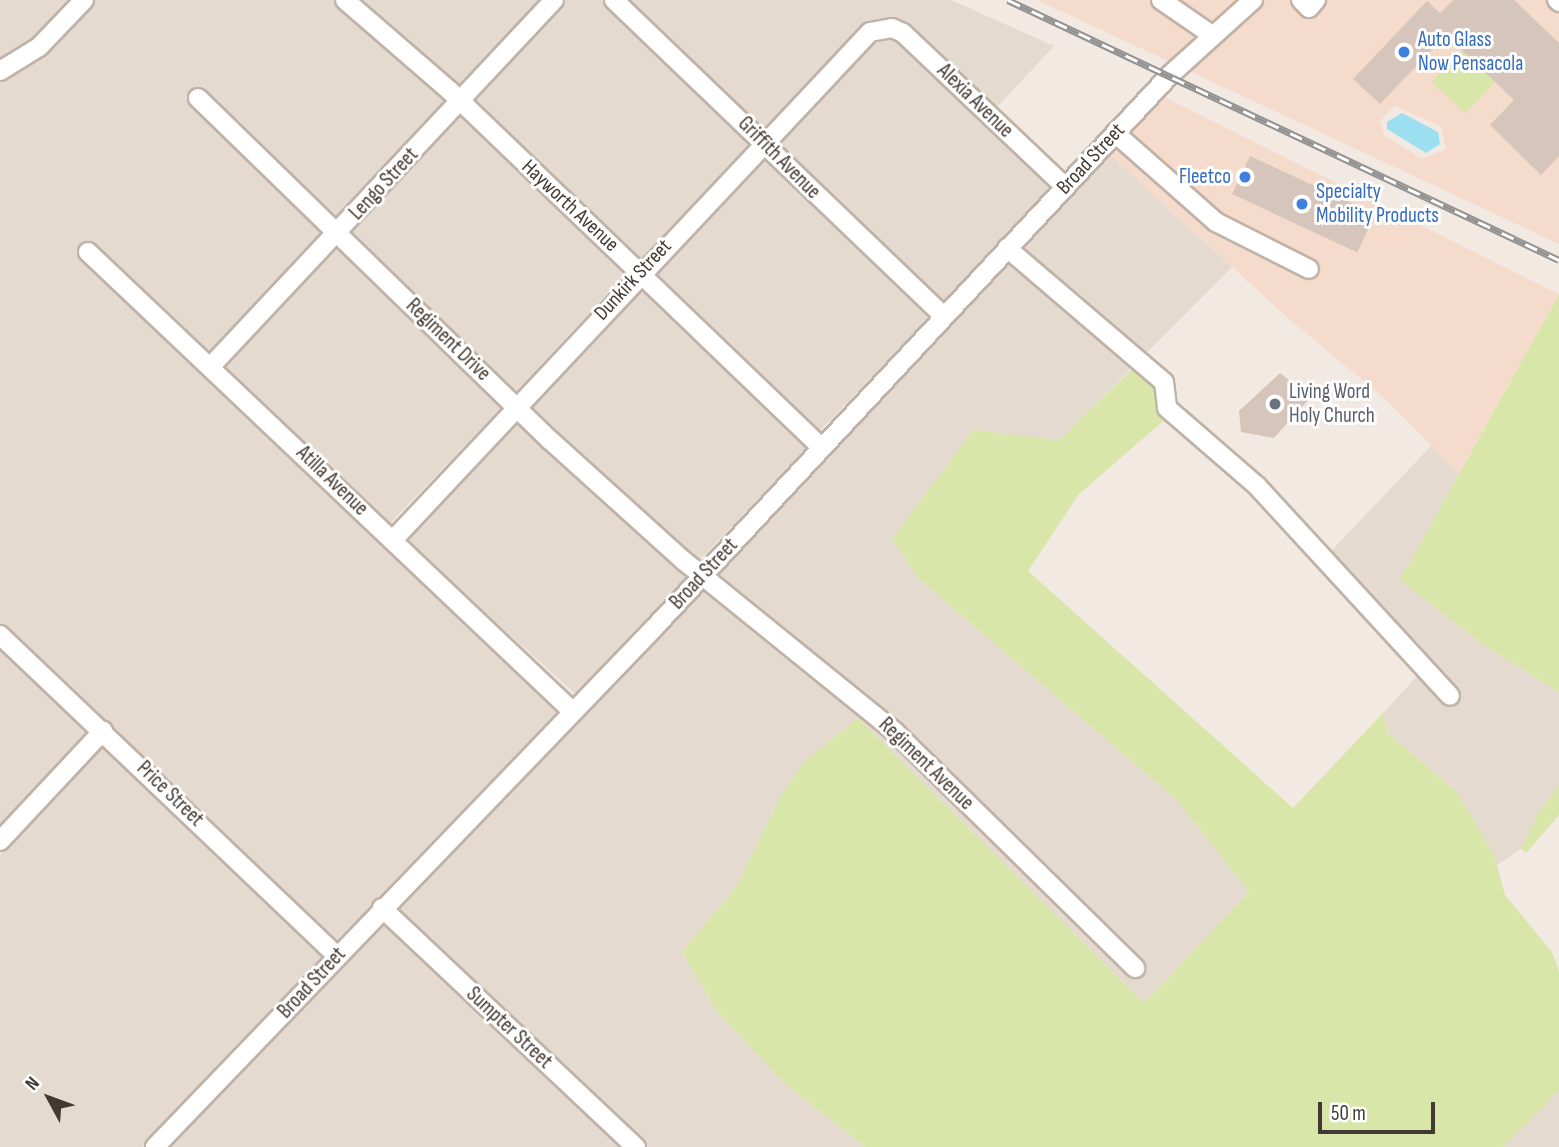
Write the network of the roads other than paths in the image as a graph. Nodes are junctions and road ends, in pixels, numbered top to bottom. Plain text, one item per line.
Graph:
1 (84, 0) edge
2 (345, 0) edge
3 (554, 0) edge
4 (614, 0) edge
5 (1161, 0) edge
6 (1301, 0) edge
7 (1316, 0) edge
8 (1245, 2) edge
9 (880, 28) joint
10 (1212, 35) junction
11 (0, 71) edge
12 (198, 98) dead end
13 (461, 103) junction
14 (1115, 134) junction
15 (764, 143) junction
16 (1065, 187) junction
17 (337, 234) junction
18 (1007, 248) junction
19 (88, 252) dead end
20 (1309, 269) dead end
21 (640, 273) junction
22 (943, 316) junction
23 (212, 365) junction
24 (516, 406) junction
25 (821, 447) junction
26 (393, 540) junction
27 (703, 576) junction
28 (0, 635) edge
29 (1450, 696) dead end
30 (573, 712) junction
31 (103, 731) junction
32 (0, 841) edge
33 (382, 908) junction
34 (337, 956) junction
35 (1135, 968) dead end
36 (155, 1147) edge
37 (636, 1147) edge

1 - 11 street
2 - 13 street, Hayworth Avenue
3 - 13 street, Lengo Street
4 - 15 street, Griffith Avenue
5 - 10 street
6 - 7 street
8 - 10 street, Broad Street
9 - 15 street, Dunkirk Street
9 - 16 street, Alexia Avenue
10 - 14 street, Broad Street
12 - 17 street, Regiment Drive
13 - 17 street, Lengo Street
13 - 21 street, Hayworth Avenue
14 - 16 street, Broad Street
14 - 20 street
15 - 21 street, Dunkirk Street
15 - 22 street, Griffith Avenue
16 - 18 street, Broad Street
17 - 23 street, Lengo Street
17 - 24 street, Regiment Drive
18 - 22 street, Broad Street
18 - 29 street
19 - 23 street, Atilla Avenue
21 - 24 street, Dunkirk Street
21 - 25 street, Hayworth Avenue
22 - 25 street, Broad Street
23 - 26 street, Atilla Avenue
24 - 26 street, Dunkirk Street
24 - 27 street, Regiment Drive
25 - 27 street, Broad Street
26 - 30 street, Atilla Avenue
27 - 30 street, Broad Street
27 - 35 street, Regiment Avenue
28 - 31 street, Price Street
30 - 33 street, Broad Street
31 - 32 street
31 - 34 street, Price Street
33 - 34 street, Broad Street
33 - 37 street, Sumpter Street
34 - 36 street, Broad Street

